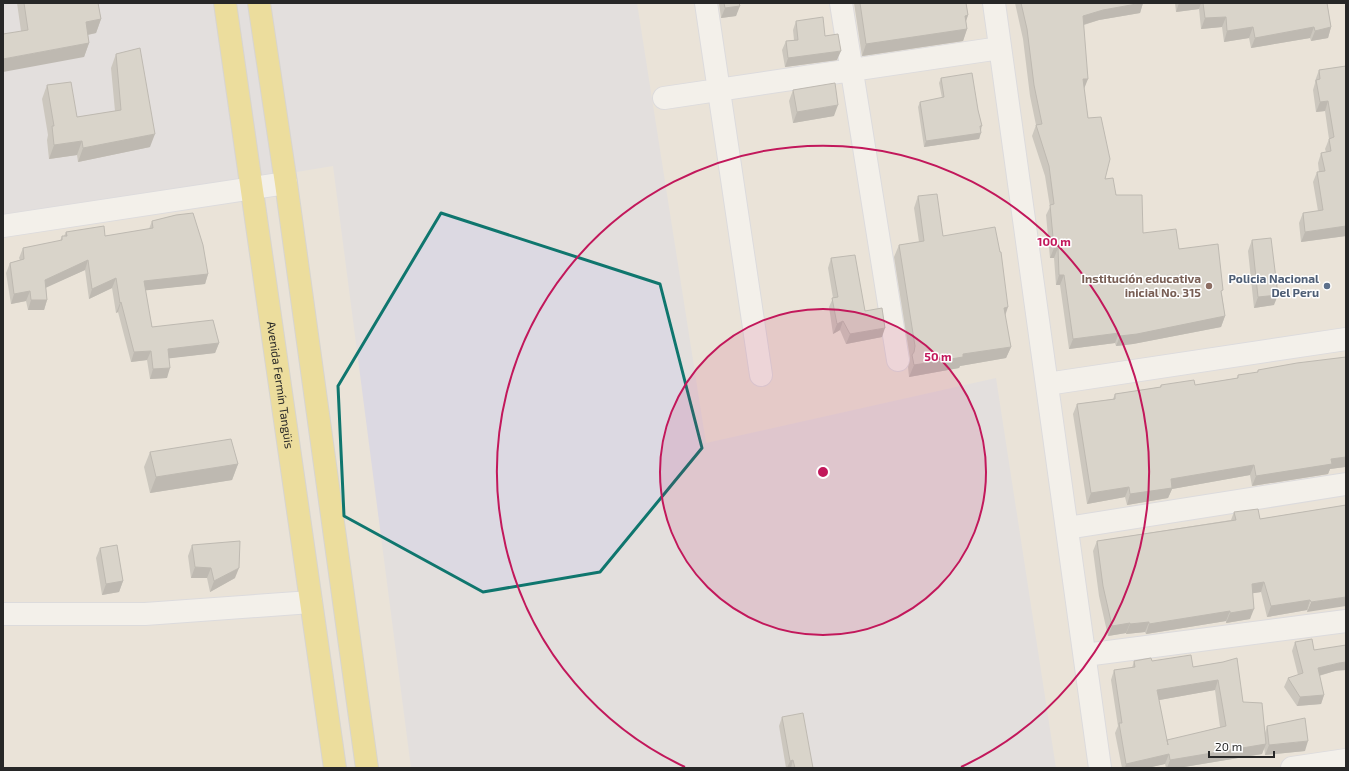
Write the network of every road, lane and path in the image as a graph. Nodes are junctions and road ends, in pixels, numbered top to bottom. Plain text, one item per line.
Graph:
1 (225, 3) edge
2 (259, 3) edge
3 (706, 3) edge
4 (841, 3) edge
5 (994, 3) edge
6 (1000, 48) junction
7 (852, 70) junction
8 (718, 90) junction
9 (664, 98) dead end
10 (286, 183) junction
11 (251, 188) junction
12 (3, 226) edge
13 (1346, 339) edge
14 (898, 360) dead end
15 (761, 375) dead end
16 (1047, 384) junction
17 (1346, 484) edge
18 (1068, 528) junction
19 (311, 602) junction
20 (3, 614) edge
21 (1346, 621) edge
22 (1084, 656) junction
23 (357, 700) junction
24 (325, 702) junction
25 (1346, 760) edge
26 (336, 768) edge
27 (367, 768) edge
28 (1100, 768) edge
29 (1292, 768) edge

1 - 11 main road, Avenida Fermín Tangüis
2 - 10 main road
3 - 8 street
4 - 7 street
5 - 6 street
6 - 7 street
6 - 16 street
7 - 8 street
7 - 14 street
8 - 9 street
8 - 15 street
10 - 11 street
10 - 23 main road
11 - 12 street
11 - 19 main road, Avenida Fermín Tangüis
13 - 16 street
16 - 18 street
17 - 18 street
18 - 22 street
19 - 20 street
19 - 24 main road, Avenida Fermín Tangüis
21 - 22 street
22 - 28 street
23 - 24 main road
23 - 27 main road
24 - 26 main road, Avenida Fermín Tangüis
25 - 29 street

